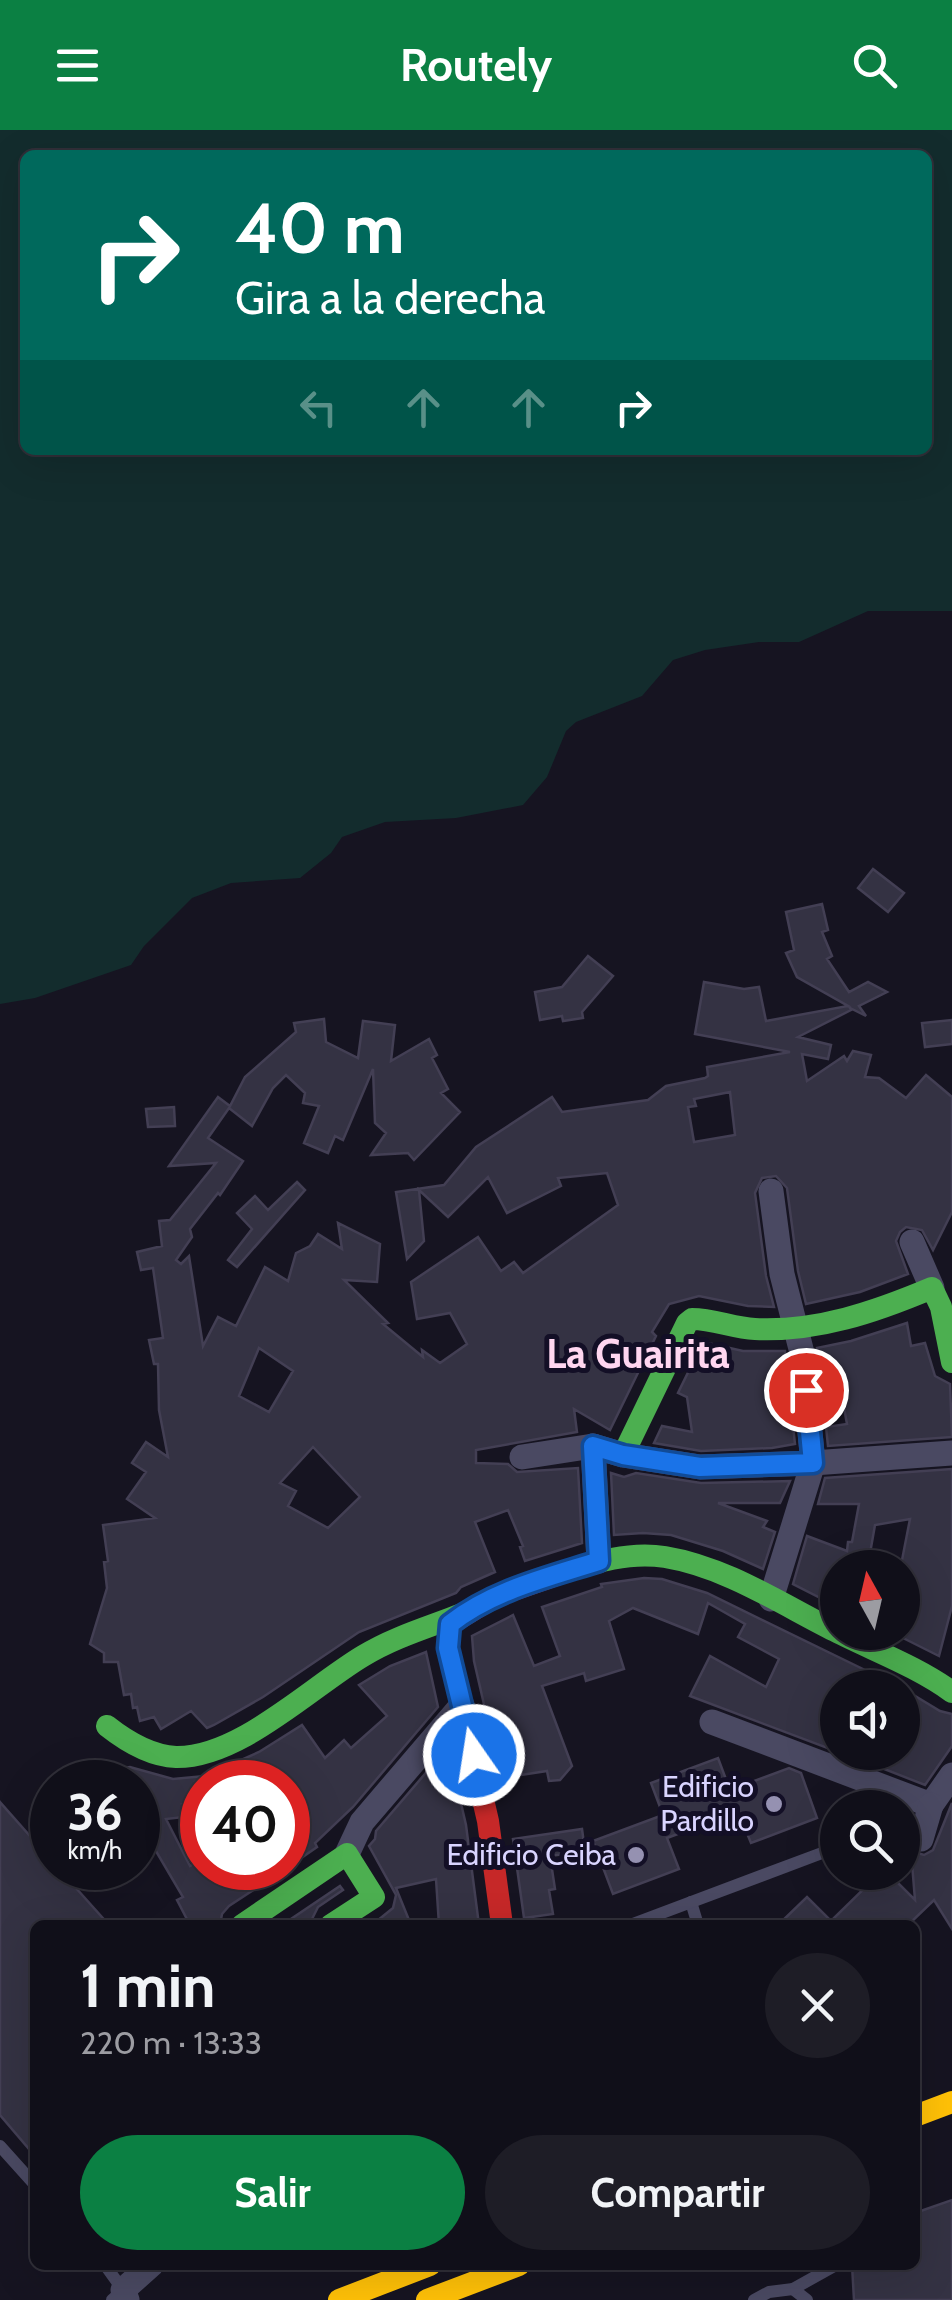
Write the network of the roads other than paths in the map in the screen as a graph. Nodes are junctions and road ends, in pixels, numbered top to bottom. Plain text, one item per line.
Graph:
1 (771, 1191) dead end
2 (912, 1242) dead end
3 (932, 1288) junction
4 (796, 1329) junction
5 (952, 1362) edge
6 (593, 1446) junction
7 (952, 1452) edge
8 (623, 1455) junction
9 (522, 1457) dead end
10 (813, 1463) junction
11 (599, 1561) junction
12 (772, 1599) junction
13 (462, 1614) junction
14 (950, 1682) edge
15 (462, 1705) junction
16 (712, 1722) dead end
17 (106, 1726) dead end
18 (952, 1774) edge
19 (932, 1805) junction
20 (921, 1839) dead end
21 (347, 1854) junction
22 (820, 1854) edge
23 (691, 1902) junction
24 (249, 1920) edge
25 (339, 1920) edge
26 (501, 1920) edge
27 (643, 1920) edge
28 (696, 1920) edge
29 (952, 2102) edge
30 (920, 2114) edge
31 (0, 2146) edge
32 (30, 2179) edge
33 (108, 2270) edge
34 (146, 2270) edge
35 (417, 2270) edge
36 (506, 2270) edge
37 (827, 2270) edge
38 (793, 2290) junction
39 (121, 2297) edge
40 (339, 2300) edge
41 (427, 2300) edge
42 (754, 2300) edge
43 (807, 2300) edge

1 - 4 street
2 - 3 street
3 - 4 main road
3 - 5 main road
4 - 8 main road
4 - 10 street
6 - 8 street
6 - 9 street
6 - 11 street
7 - 10 street
8 - 10 street
10 - 12 street
11 - 12 main road
11 - 13 main road
12 - 14 main road
13 - 15 main road
13 - 17 main road
15 - 21 street
15 - 26 main road
16 - 19 street
18 - 19 street
19 - 20 street
21 - 24 main road
21 - 25 main road
22 - 23 lane
23 - 27 lane
23 - 28 lane
29 - 30 main road
31 - 32 lane
33 - 39 lane
34 - 39 street
35 - 40 main road
36 - 41 main road
37 - 38 lane
38 - 42 lane
38 - 43 lane

